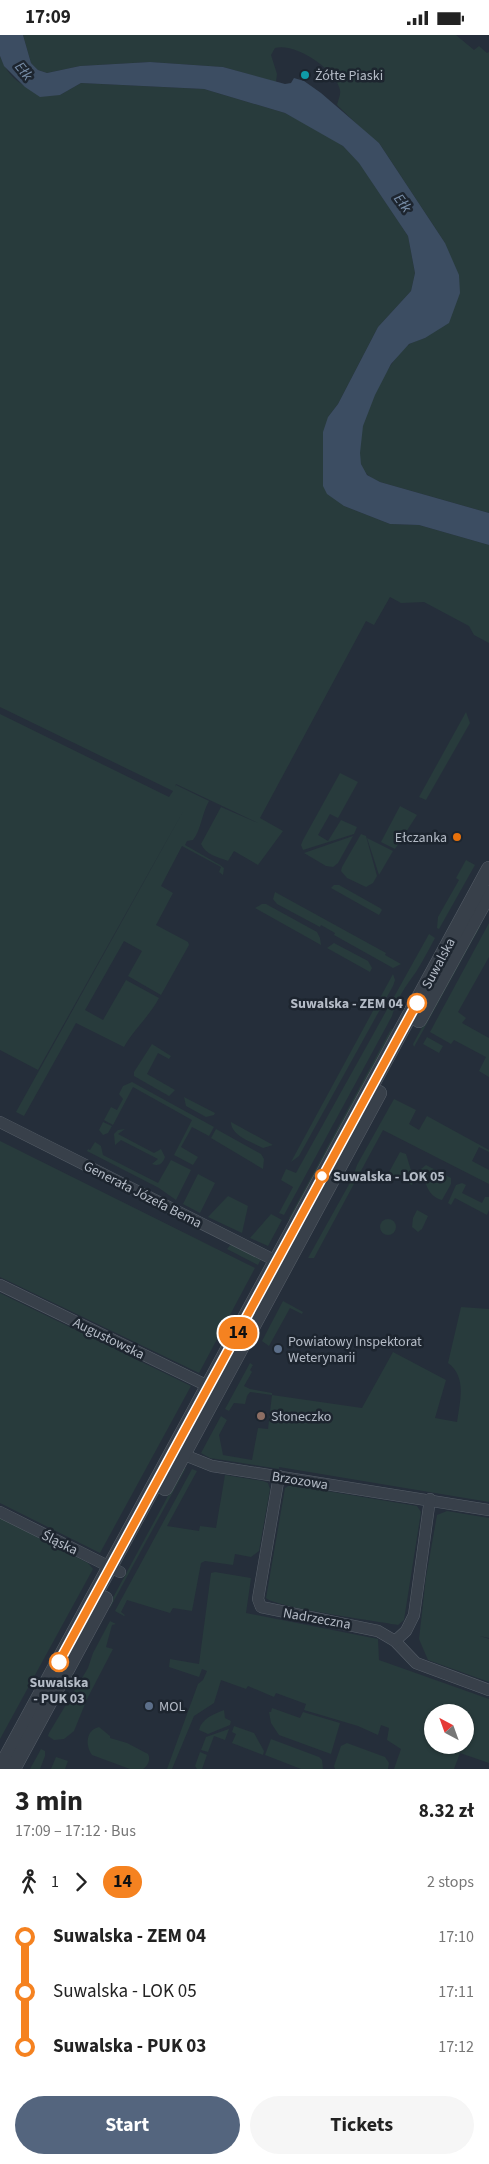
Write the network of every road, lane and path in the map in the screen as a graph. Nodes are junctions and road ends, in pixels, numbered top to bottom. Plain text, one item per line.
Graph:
1 (489, 869) edge
2 (489, 893) edge
3 (479, 911) edge
4 (0, 1122) edge
5 (281, 1263) junction
6 (0, 1285) edge
7 (213, 1389) junction
8 (178, 1453) junction
9 (279, 1476) junction
10 (430, 1499) junction
11 (489, 1509) edge
12 (0, 1512) edge
13 (115, 1569) junction
14 (395, 1641) junction
15 (489, 1689) edge
16 (0, 1769) edge
17 (13, 1769) edge

1 - 3 street, Suwalska
2 - 3 street, Suwalska
3 - 5 street, Suwalska
4 - 5 street, Generała Józefa Bema
5 - 7 street, Suwalska
6 - 7 street, Augustowska
7 - 8 street, Suwalska
8 - 9 street, Brzozowa
8 - 13 street, Suwalska
9 - 10 street, Brzozowa
9 - 14 street, Nadrzeczna
10 - 11 street, Brzozowa
10 - 14 street
12 - 13 street, Śląska
13 - 16 street, Suwalska
13 - 17 street, Suwalska
14 - 15 street, Nadrzeczna

